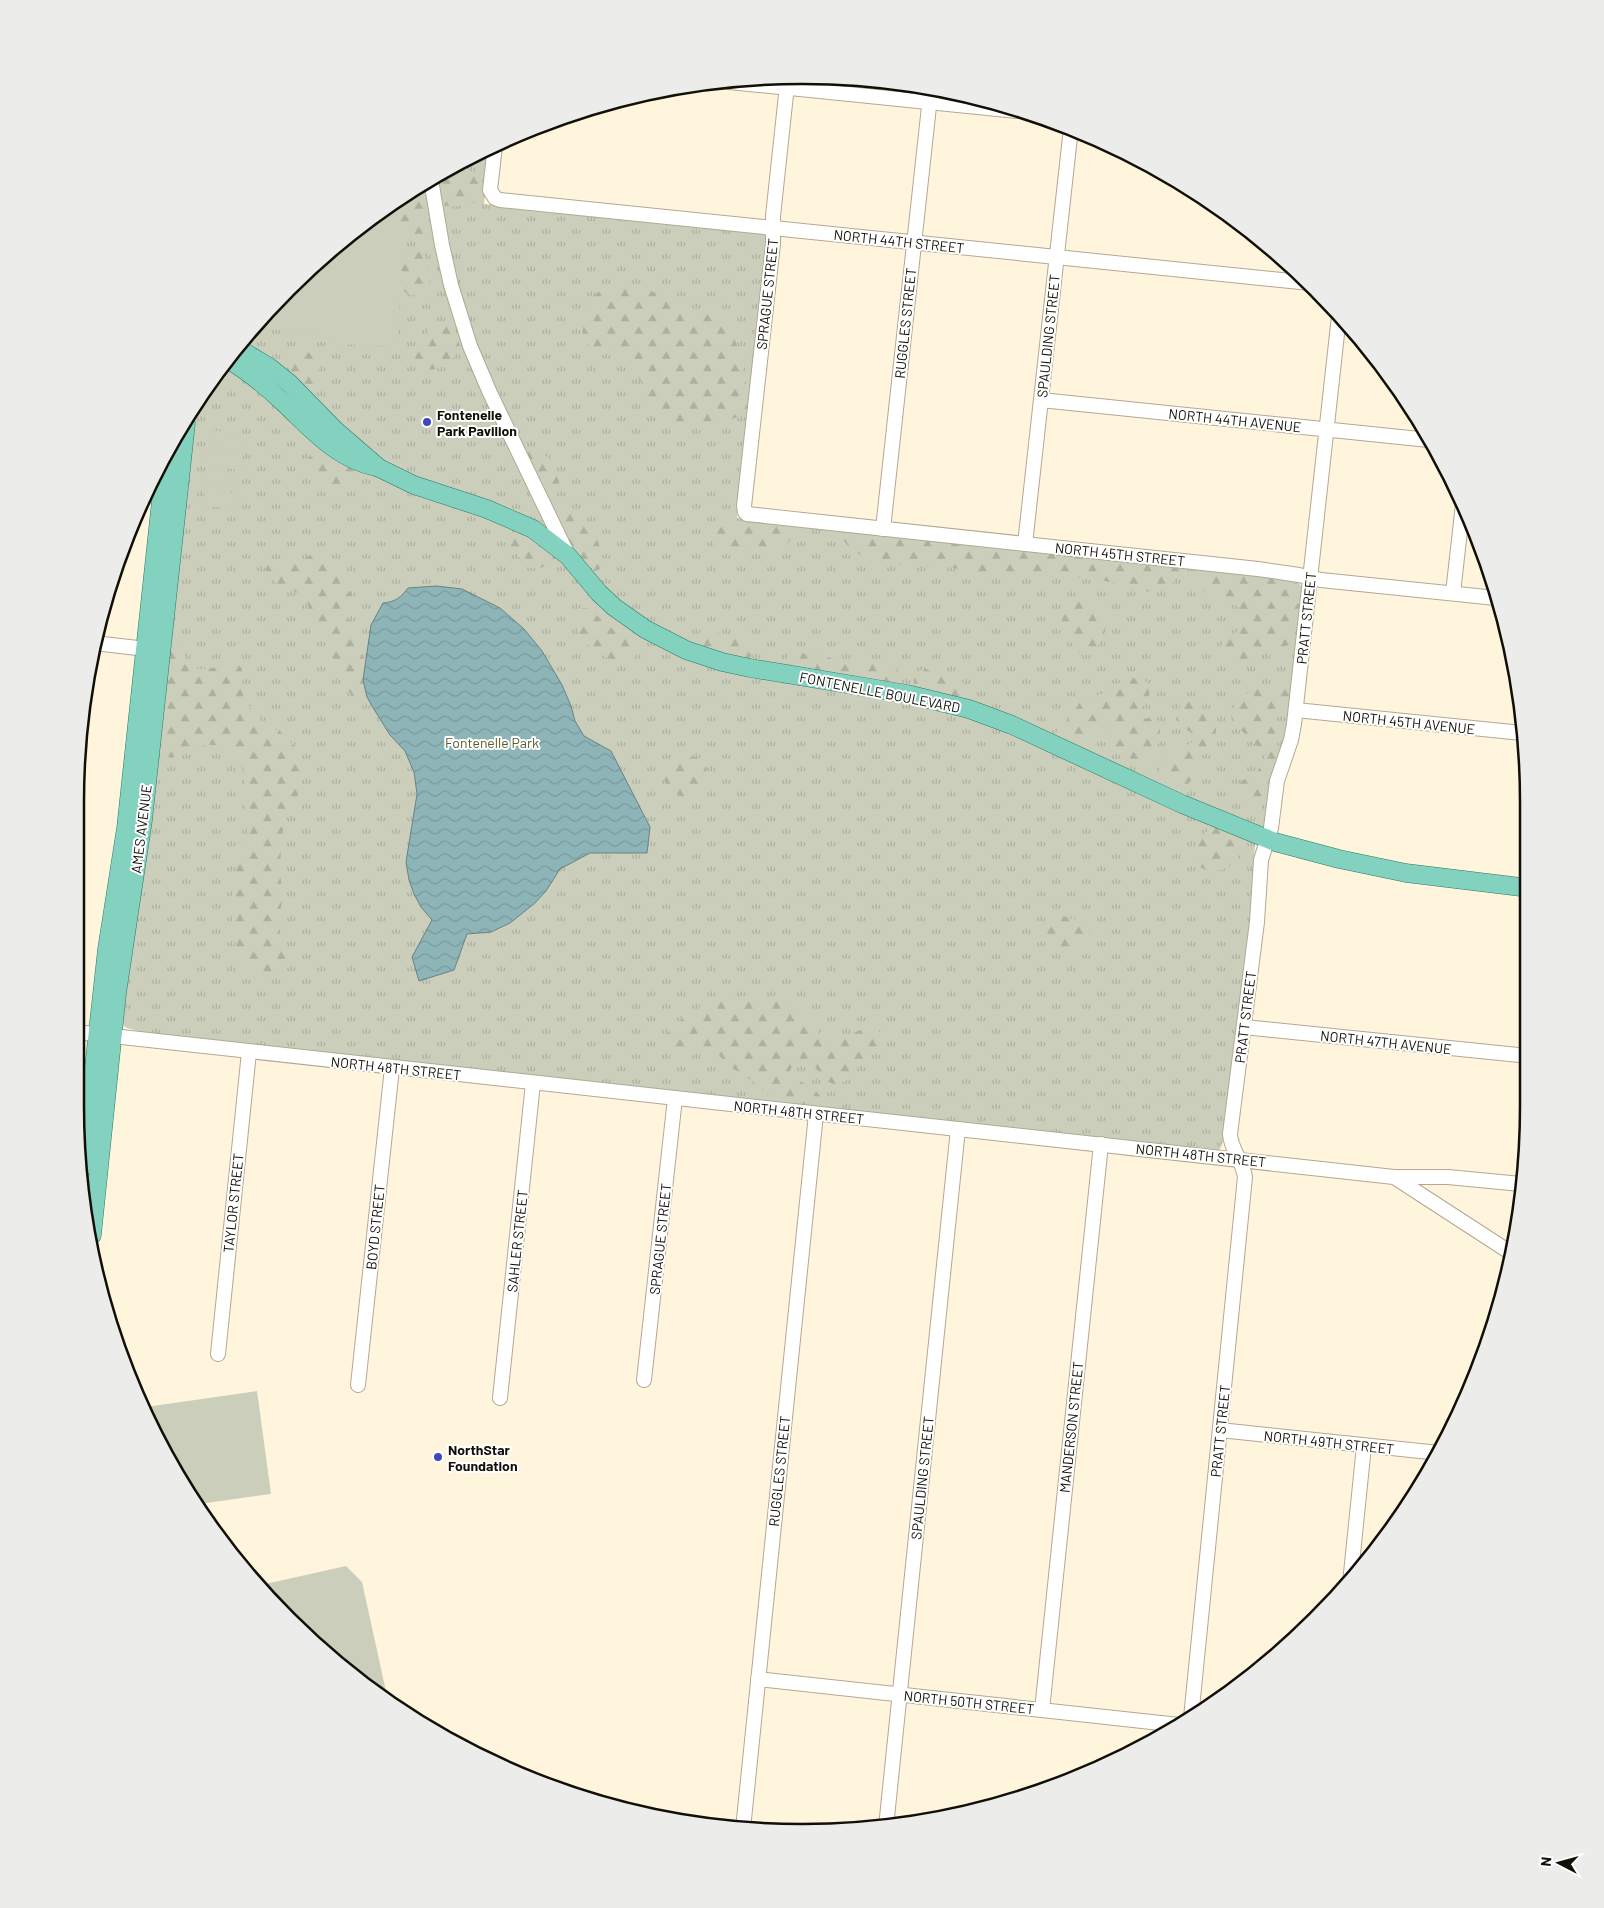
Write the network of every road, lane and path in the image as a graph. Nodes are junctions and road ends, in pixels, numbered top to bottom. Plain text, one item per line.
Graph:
1 (788, 84) edge
2 (802, 84) edge
3 (930, 96) edge
4 (930, 102) junction
5 (988, 108) edge
6 (1070, 136) edge
7 (494, 153) edge
8 (432, 187) edge
9 (773, 228) junction
10 (914, 242) junction
11 (1057, 257) junction
12 (1297, 282) edge
13 (1338, 324) edge
14 (235, 361) edge
15 (1041, 400) junction
16 (1327, 430) junction
17 (185, 436) edge
18 (1422, 439) edge
19 (167, 468) edge
20 (165, 471) edge
21 (547, 511) junction
22 (745, 512) joint
23 (1462, 517) edge
24 (883, 529) junction
25 (533, 530) junction
26 (1026, 544) junction
27 (171, 556) junction
28 (568, 556) junction
29 (1310, 578) junction
30 (1453, 593) junction
31 (1490, 597) edge
32 (102, 644) edge
33 (153, 650) junction
34 (1296, 710) junction
35 (1517, 732) edge
36 (1267, 839) junction
37 (1520, 887) edge
38 (1244, 1027) junction
39 (84, 1033) edge
40 (104, 1036) junction
41 (249, 1052) junction
42 (1520, 1055) edge
43 (392, 1068) junction
44 (533, 1083) junction
45 (675, 1098) junction
46 (816, 1114) junction
47 (958, 1129) junction
48 (1101, 1144) junction
49 (85, 1154) edge
50 (1240, 1160) junction
51 (1394, 1177) junction
52 (1516, 1183) edge
53 (93, 1218) edge
54 (1505, 1250) edge
55 (218, 1354) dead end
56 (644, 1380) dead end
57 (358, 1386) dead end
58 (500, 1398) dead end
59 (1220, 1430) junction
60 (1364, 1446) junction
61 (1431, 1452) edge
62 (1352, 1568) edge
63 (758, 1679) junction
64 (900, 1695) junction
65 (1192, 1709) edge
66 (1042, 1710) junction
67 (1168, 1724) edge
68 (887, 1819) edge
69 (744, 1822) edge

1 - 9 street, SPRAGUE STREET
2 - 4 street
3 - 4 street, RUGGLES STREET
4 - 5 street
4 - 10 street, RUGGLES STREET
6 - 11 street, SPAULDING STREET
7 - 9 street, NORTH 44TH STREET
8 - 21 street
9 - 10 street, NORTH 44TH STREET
9 - 22 street, SPRAGUE STREET
10 - 11 street, NORTH 44TH STREET
10 - 24 street, RUGGLES STREET
11 - 12 street, NORTH 44TH STREET
11 - 15 street, SPAULDING STREET
13 - 16 street, PRATT STREET
14 - 25 main road, FONTENELLE BOULEVARD
15 - 16 street, NORTH 44TH AVENUE
15 - 26 street, SPAULDING STREET
16 - 18 street, NORTH 44TH AVENUE
16 - 29 street, PRATT STREET
17 - 27 main road, AMES AVENUE
19 - 27 main road
20 - 33 main road, AMES AVENUE
21 - 25 street
21 - 28 street
22 - 24 street, NORTH 45TH STREET
23 - 30 street
24 - 26 street, NORTH 45TH STREET
25 - 28 main road, FONTENELLE BOULEVARD
26 - 29 street, NORTH 45TH STREET
27 - 33 main road, AMES AVENUE
28 - 36 main road, FONTENELLE BOULEVARD
29 - 30 street, NORTH 45TH STREET
29 - 34 street, PRATT STREET
30 - 31 street, NORTH 45TH STREET
32 - 33 street
33 - 40 main road, AMES AVENUE
34 - 35 street, NORTH 45TH AVENUE
34 - 36 street, PRATT STREET
36 - 37 main road, FONTENELLE BOULEVARD
36 - 38 street, PRATT STREET
38 - 42 street, NORTH 47TH AVENUE
38 - 50 street, PRATT STREET
39 - 40 street, NORTH 48TH STREET
40 - 41 street, NORTH 48TH STREET
40 - 49 main road, AMES AVENUE
40 - 53 main road, AMES AVENUE
41 - 43 street, NORTH 48TH STREET
41 - 55 street, TAYLOR STREET
43 - 44 street, NORTH 48TH STREET
43 - 57 street, BOYD STREET
44 - 45 street, NORTH 48TH STREET
44 - 58 street, SAHLER STREET
45 - 46 street, NORTH 48TH STREET
45 - 56 street, SPRAGUE STREET
46 - 47 street, NORTH 48TH STREET
46 - 63 street, RUGGLES STREET
47 - 48 street, NORTH 48TH STREET
47 - 64 street, SPAULDING STREET
48 - 50 street, NORTH 48TH STREET
48 - 66 street, MANDERSON STREET
50 - 51 street, NORTH 48TH STREET
50 - 59 street, PRATT STREET
51 - 52 street, NORTH 48TH STREET
51 - 54 street
59 - 60 street, NORTH 49TH STREET
59 - 65 street, PRATT STREET
60 - 61 street, NORTH 49TH STREET
60 - 62 street
63 - 64 street, NORTH 50TH STREET
63 - 69 street, RUGGLES STREET
64 - 66 street, NORTH 50TH STREET
64 - 68 street, SPAULDING STREET
66 - 67 street, NORTH 50TH STREET

